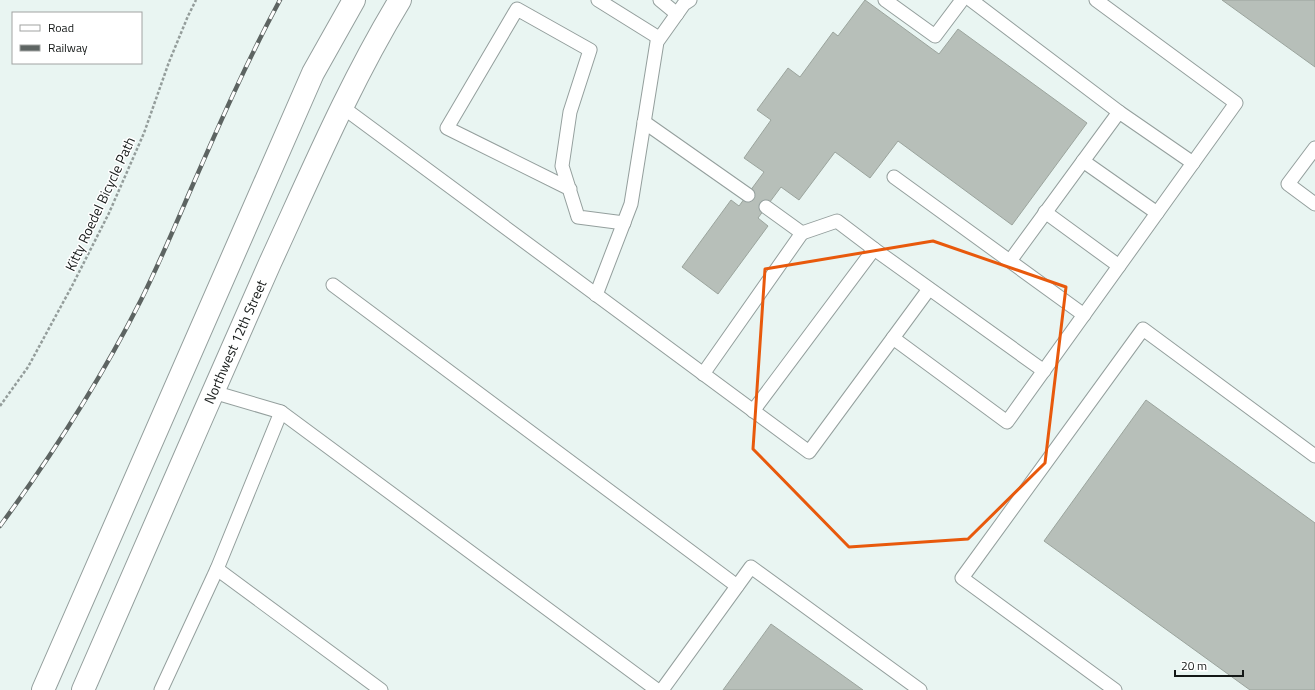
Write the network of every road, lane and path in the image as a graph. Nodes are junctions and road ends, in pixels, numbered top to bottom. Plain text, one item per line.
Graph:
1 (196, 0) edge
2 (354, 0) edge
3 (400, 0) edge
4 (598, 0) edge
5 (660, 0) edge
6 (690, 0) edge
7 (885, 0) edge
8 (962, 0) edge
9 (971, 0) edge
10 (1096, 0) edge
11 (677, 14) junction
12 (659, 38) junction
13 (341, 106) junction
14 (1119, 112) junction
15 (644, 122) junction
16 (1315, 148) edge
17 (1083, 161) junction
18 (1193, 163) junction
19 (894, 177) dead end
20 (570, 189) junction
21 (748, 195) dead end
22 (1315, 204) edge
23 (766, 207) dead end
24 (1045, 212) junction
25 (1157, 213) junction
26 (624, 223) junction
27 (802, 233) junction
28 (874, 249) junction
29 (1010, 261) junction
30 (1119, 266) junction
31 (333, 285) dead end
32 (928, 289) junction
33 (596, 295) junction
34 (1084, 314) junction
35 (893, 338) junction
36 (1044, 371) junction
37 (703, 374) junction
38 (213, 392) junction
39 (0, 406) edge
40 (753, 411) junction
41 (281, 412) junction
42 (1315, 456) edge
43 (217, 570) junction
44 (737, 586) junction
45 (43, 690) edge
46 (83, 690) edge
47 (161, 690) edge
48 (381, 690) edge
49 (657, 690) edge
50 (662, 690) edge
51 (920, 690) edge
52 (1115, 690) edge

1 - 39 path, Kitty Roedel Bicycle Path
2 - 45 main road
3 - 13 main road, Northwest 12th Street
4 - 12 lane
5 - 11 lane
6 - 11 lane
7 - 8 lane
9 - 14 lane
10 - 18 lane
11 - 12 lane
12 - 15 lane
13 - 33 lane
13 - 38 main road, Northwest 12th Street
14 - 17 lane
14 - 18 lane
15 - 21 lane
15 - 26 lane
16 - 22 lane
17 - 24 lane
17 - 25 lane
18 - 25 lane
19 - 29 lane
20 - 20 lane
20 - 26 lane
23 - 27 lane
24 - 29 lane
24 - 30 lane
25 - 30 lane
26 - 33 lane
27 - 28 lane
27 - 37 lane
28 - 32 lane
28 - 40 lane
29 - 34 lane
30 - 34 lane
31 - 44 lane
32 - 35 lane
32 - 36 lane
33 - 37 lane
34 - 36 lane
35 - 36 lane
35 - 40 lane
37 - 40 lane
38 - 41 lane
38 - 46 main road, Northwest 12th Street
41 - 43 lane
41 - 49 lane
42 - 52 lane
43 - 47 lane
43 - 48 lane
44 - 50 lane
44 - 51 lane

